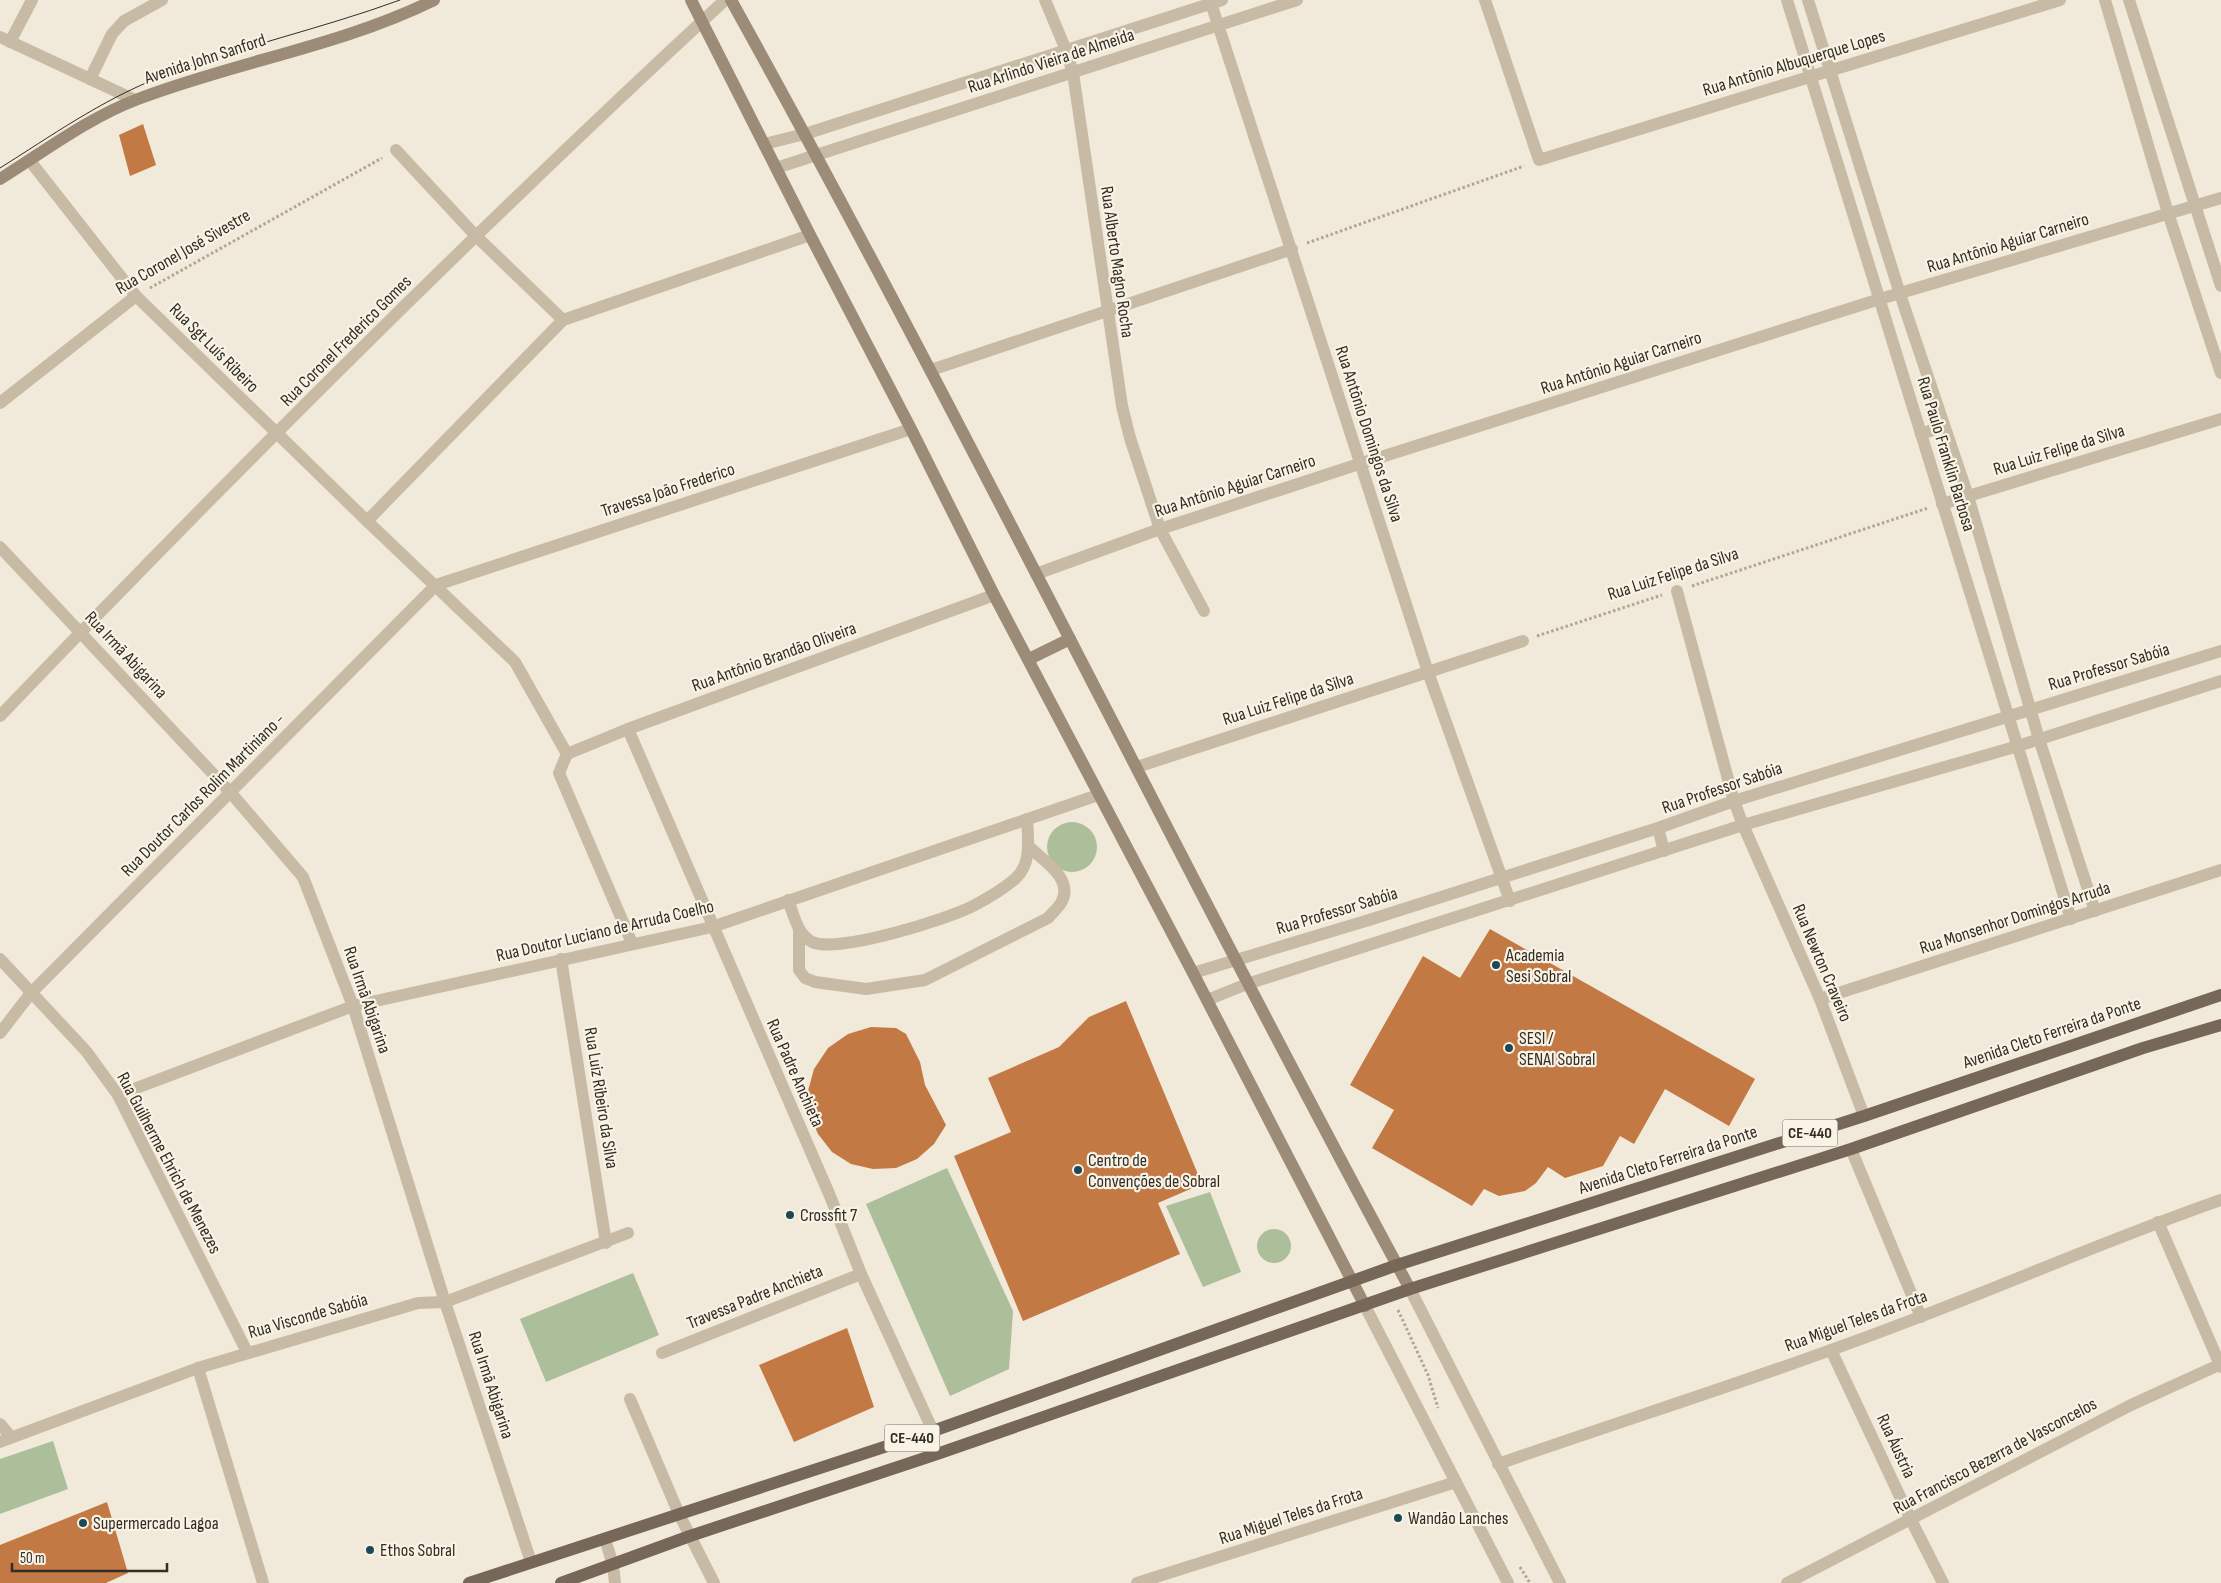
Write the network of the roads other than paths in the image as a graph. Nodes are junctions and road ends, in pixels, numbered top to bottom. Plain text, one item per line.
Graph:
1 (32, 0) edge
2 (162, 0) edge
3 (434, 0) edge
4 (691, 0) edge
5 (725, 0) edge
6 (731, 0) edge
7 (1045, 0) edge
8 (1297, 0) edge
9 (1485, 0) edge
10 (1787, 0) edge
11 (1808, 0) edge
12 (2060, 0) edge
13 (2105, 0) edge
14 (2129, 0) edge
15 (1215, 1) edge
16 (701, 22) junction
17 (1219, 25) junction
18 (5, 40) edge
19 (1066, 50) junction
20 (1830, 70) junction
21 (1072, 73) junction
22 (1812, 76) junction
23 (90, 79) junction
24 (136, 100) junction
25 (806, 134) junction
26 (764, 144) junction
27 (396, 150) road end
28 (816, 156) junction
29 (30, 161) junction
30 (776, 168) junction
31 (0, 179) edge
32 (2221, 198) edge
33 (2195, 206) junction
34 (2168, 213) junction
35 (810, 235) junction
36 (476, 236) junction
37 (1292, 249) junction
38 (2221, 286) edge
39 (1900, 294) junction
40 (136, 296) junction
41 (1880, 300) junction
42 (1106, 312) junction
43 (563, 320) junction
44 (931, 370) junction
45 (2221, 373) edge
46 (0, 403) edge
47 (2221, 419) edge
48 (1944, 426) junction
49 (911, 429) junction
50 (277, 434) junction
51 (1921, 434) junction
52 (1359, 464) junction
53 (1968, 496) junction
54 (1942, 504) junction
55 (367, 521) junction
56 (1160, 529) junction
57 (0, 547) edge
58 (1036, 574) junction
59 (436, 585) junction
60 (1677, 590) road end
61 (994, 595) junction
62 (1204, 611) dead end
63 (80, 632) junction
64 (1070, 639) junction
65 (1523, 641) road end
66 (2221, 652) edge
67 (1029, 659) junction
68 (1428, 672) junction
69 (2221, 680) edge
70 (2030, 709) junction
71 (0, 716) edge
72 (2008, 717) junction
73 (628, 729) junction
74 (2040, 739) junction
75 (2018, 746) junction
76 (567, 754) junction
77 (1137, 766) junction
78 (231, 793) junction
79 (1098, 795) junction
80 (1734, 800) junction
81 (1027, 820) junction
82 (1743, 825) junction
83 (1658, 828) junction
84 (1028, 846) junction
85 (1664, 851) junction
86 (2221, 870) edge
87 (1502, 876) junction
88 (788, 900) junction
89 (1510, 901) junction
90 (2095, 911) junction
91 (2071, 919) junction
92 (712, 927) junction
93 (799, 930) junction
94 (632, 943) junction
95 (0, 959) edge
96 (561, 959) junction
97 (1235, 960) junction
98 (1193, 972) junction
99 (1247, 984) junction
100 (31, 993) junction
101 (2221, 995) edge
102 (1820, 999) junction
103 (1207, 1000) junction
104 (353, 1006) junction
105 (2221, 1025) edge
106 (0, 1033) edge
107 (118, 1095) junction
108 (1864, 1116) junction
109 (1851, 1149) junction
110 (2221, 1200) edge
111 (2158, 1222) junction
112 (628, 1233) dead end
113 (606, 1243) junction
114 (1397, 1265) junction
115 (861, 1274) junction
116 (1352, 1282) junction
117 (1410, 1290) junction
118 (445, 1302) junction
119 (1365, 1306) junction
120 (1921, 1317) junction
121 (1831, 1350) junction
122 (247, 1352) junction
123 (662, 1353) dead end
124 (2221, 1365) edge
125 (198, 1368) junction
126 (630, 1399) dead end
127 (0, 1424) edge
128 (933, 1431) junction
129 (6, 1439) edge
130 (1498, 1464) junction
131 (1456, 1482) junction
132 (679, 1514) junction
133 (1911, 1520) junction
134 (690, 1536) junction
135 (605, 1539) junction
136 (531, 1562) junction
137 (613, 1565) junction
138 (262, 1583) edge
139 (469, 1583) edge
140 (560, 1583) edge
141 (615, 1583) edge
142 (714, 1583) edge
143 (1137, 1583) edge
144 (1508, 1583) edge
145 (1560, 1583) edge
146 (1787, 1583) edge
147 (1944, 1583) edge

1 - 18 street
2 - 23 street
3 - 24 main road, Avenida John Sanford
4 - 16 main road
5 - 16 street, Rua Coronel Frederico Gomes
6 - 25 main road
7 - 19 street, Rua Alberto Magno Rocha
8 - 17 street, Rua Arlindo Vieira de Almeida
9 - 22 street, Rua Antônio Albuquerque Lopes
10 - 22 street, Rua Paulo Franklin Barbosa
11 - 20 street, Rua Paulo Franklin Barbosa
12 - 20 street, Rua Antônio Albuquerque Lopes
13 - 34 street
14 - 33 street
15 - 17 street, Rua Antônio Domingos da Silva
15 - 19 street, Rua Arlindo Vieira de Almeida
16 - 26 main road
16 - 36 street, Rua Coronel Frederico Gomes
17 - 21 street, Rua Arlindo Vieira de Almeida
17 - 37 street, Rua Antônio Domingos da Silva
18 - 23 street
19 - 21 street, Rua Alberto Magno Rocha
19 - 25 street, Rua Arlindo Vieira de Almeida
20 - 22 street, Rua Antônio Albuquerque Lopes
20 - 39 street, Rua Paulo Franklin Barbosa
21 - 28 street, Rua Arlindo Vieira de Almeida
21 - 42 street, Rua Alberto Magno Rocha
22 - 41 street, Rua Paulo Franklin Barbosa
23 - 24 street
24 - 29 main road, Avenida John Sanford
25 - 26 street, Rua Arlindo Vieira de Almeida
25 - 28 main road
26 - 30 main road
27 - 36 street
28 - 30 street, Rua Arlindo Vieira de Almeida
28 - 44 main road
29 - 31 main road, Avenida John Sanford
29 - 40 street, Rua Sgt Luís Ribeiro
30 - 35 main road
32 - 33 street, Rua Antônio Aguiar Carneiro
33 - 34 street, Rua Antônio Aguiar Carneiro
33 - 38 street
34 - 39 street, Rua Antônio Aguiar Carneiro
34 - 45 street
35 - 43 street
35 - 49 main road
36 - 43 street
36 - 50 street, Rua Coronel Frederico Gomes
37 - 42 street
37 - 52 street, Rua Antônio Domingos da Silva
39 - 41 street, Rua Antônio Aguiar Carneiro
39 - 48 street, Rua Paulo Franklin Barbosa
40 - 46 street, Rua Coronel José Sivestre
40 - 50 street, Rua Sgt Luís Ribeiro
41 - 51 street, Rua Paulo Franklin Barbosa
41 - 52 street, Rua Antônio Aguiar Carneiro
42 - 44 street
42 - 56 street, Rua Alberto Magno Rocha
43 - 55 street
44 - 58 main road
47 - 53 street, Rua Luiz Felipe da Silva
48 - 51 street
48 - 53 street, Rua Paulo Franklin Barbosa
49 - 59 street, Travessa João Frederico
49 - 61 main road
50 - 55 street, Rua Sgt Luís Ribeiro
50 - 63 street, Rua Coronel Frederico Gomes
51 - 54 street, Rua Paulo Franklin Barbosa
52 - 56 street, Rua Antônio Aguiar Carneiro
52 - 68 street, Rua Antônio Domingos da Silva
53 - 54 street, Rua Luiz Felipe da Silva
53 - 70 street, Rua Paulo Franklin Barbosa
54 - 72 street, Rua Paulo Franklin Barbosa
55 - 59 street, Rua Sgt Luís Ribeiro
56 - 58 street, Rua Antônio Aguiar Carneiro
56 - 62 street, Rua Alberto Magno Rocha
57 - 63 street, Rua Irmã Abigarina
58 - 64 main road
59 - 76 street, Rua Sgt Luís Ribeiro
59 - 78 street, Rua Doutor Carlos Rolim Martiniano -
60 - 80 street
61 - 67 main road
61 - 73 street, Rua Antônio Brandão Oliveira
63 - 71 street, Rua Coronel Frederico Gomes
63 - 78 street, Rua Irmã Abigarina
64 - 67 main road
64 - 77 main road
65 - 68 street, Rua Luiz Felipe da Silva
66 - 70 street, Rua Professor Sabóia
67 - 79 main road
68 - 77 street, Rua Luiz Felipe da Silva
68 - 87 street, Rua Antônio Domingos da Silva
69 - 74 street
70 - 72 street, Rua Professor Sabóia
70 - 74 street, Rua Paulo Franklin Barbosa
72 - 75 street, Rua Paulo Franklin Barbosa
72 - 80 street, Rua Professor Sabóia
73 - 76 street, Rua Antônio Brandão Oliveira
73 - 92 street, Rua Padre Anchieta
74 - 75 street
74 - 90 street, Rua Paulo Franklin Barbosa
75 - 82 street
75 - 91 street, Rua Paulo Franklin Barbosa
76 - 94 street
77 - 97 main road
78 - 100 street, Rua Doutor Carlos Rolim Martiniano -
78 - 104 street, Rua Irmã Abigarina
79 - 81 street, Rua Doutor Luciano de Arruda Coelho
79 - 98 main road
80 - 82 street, Rua Newton Craveiro
80 - 83 street, Rua Professor Sabóia
81 - 84 street
81 - 88 street, Rua Doutor Luciano de Arruda Coelho
82 - 85 street
82 - 102 street, Rua Newton Craveiro
83 - 85 street
83 - 87 street, Rua Professor Sabóia
84 - 93 street
84 - 93 street
85 - 89 street
86 - 90 street, Rua Monsenhor Domingos Arruda
87 - 89 street, Rua Antônio Domingos da Silva
87 - 97 street, Rua Professor Sabóia
88 - 92 street, Rua Doutor Luciano de Arruda Coelho
88 - 93 street
89 - 99 street
90 - 91 street, Rua Monsenhor Domingos Arruda
91 - 102 street, Rua Monsenhor Domingos Arruda
92 - 94 street, Rua Doutor Luciano de Arruda Coelho
92 - 115 street, Rua Padre Anchieta
94 - 96 street, Rua Doutor Luciano de Arruda Coelho
95 - 100 street, Rua Guilherme Ehrich de Menezes
96 - 104 street, Rua Doutor Luciano de Arruda Coelho
96 - 113 street, Rua Luiz Ribeiro da Silva
97 - 98 street, Rua Professor Sabóia
97 - 99 main road
98 - 103 main road
99 - 103 street
99 - 114 main road
100 - 106 street, Rua Doutor Carlos Rolim Martiniano -
100 - 107 street, Rua Guilherme Ehrich de Menezes
101 - 108 main road, Avenida Cleto Ferreira da Ponte / CE-440
102 - 108 street, Rua Newton Craveiro
103 - 116 main road
104 - 107 street, Rua Doutor Luciano de Arruda Coelho
104 - 118 street, Rua Irmã Abigarina
105 - 109 main road, CE-440
107 - 122 street, Rua Guilherme Ehrich de Menezes
108 - 114 main road, Avenida Cleto Ferreira da Ponte / CE-440
109 - 117 main road, CE-440
109 - 120 street
110 - 111 street, Rua Miguel Teles da Frota
111 - 120 street, Rua Miguel Teles da Frota
111 - 124 street
112 - 113 street, Rua Visconde Sabóia
113 - 118 street, Rua Visconde Sabóia
114 - 116 main road, Avenida Cleto Ferreira da Ponte / CE-440
114 - 117 main road
115 - 123 street, Travessa Padre Anchieta
115 - 128 street, Rua Padre Anchieta
116 - 119 main road
116 - 128 main road, CE-440
117 - 119 main road, CE-440
117 - 130 street
118 - 122 street, Rua Visconde Sabóia
118 - 136 street, Rua Irmã Abigarina
119 - 131 street
119 - 134 main road, CE-440
120 - 121 street, Rua Miguel Teles da Frota
121 - 130 street, Rua Miguel Teles da Frota
121 - 133 street, Rua Áustria
122 - 125 street, Rua Visconde Sabóia
124 - 133 street, Rua Francisco Bezerra de Vasconcelos
125 - 129 street, Rua Visconde Sabóia
125 - 138 street
126 - 132 street
127 - 129 street
128 - 132 main road, CE-440
130 - 145 street
131 - 143 street, Rua Miguel Teles da Frota
131 - 144 street
132 - 134 street
132 - 135 main road, CE-440
133 - 146 street, Rua Francisco Bezerra de Vasconcelos
133 - 147 street, Rua Áustria
134 - 137 main road, CE-440
134 - 142 street
135 - 136 main road, CE-440
135 - 137 street
136 - 139 main road, CE-440
137 - 140 main road, CE-440
137 - 141 street

